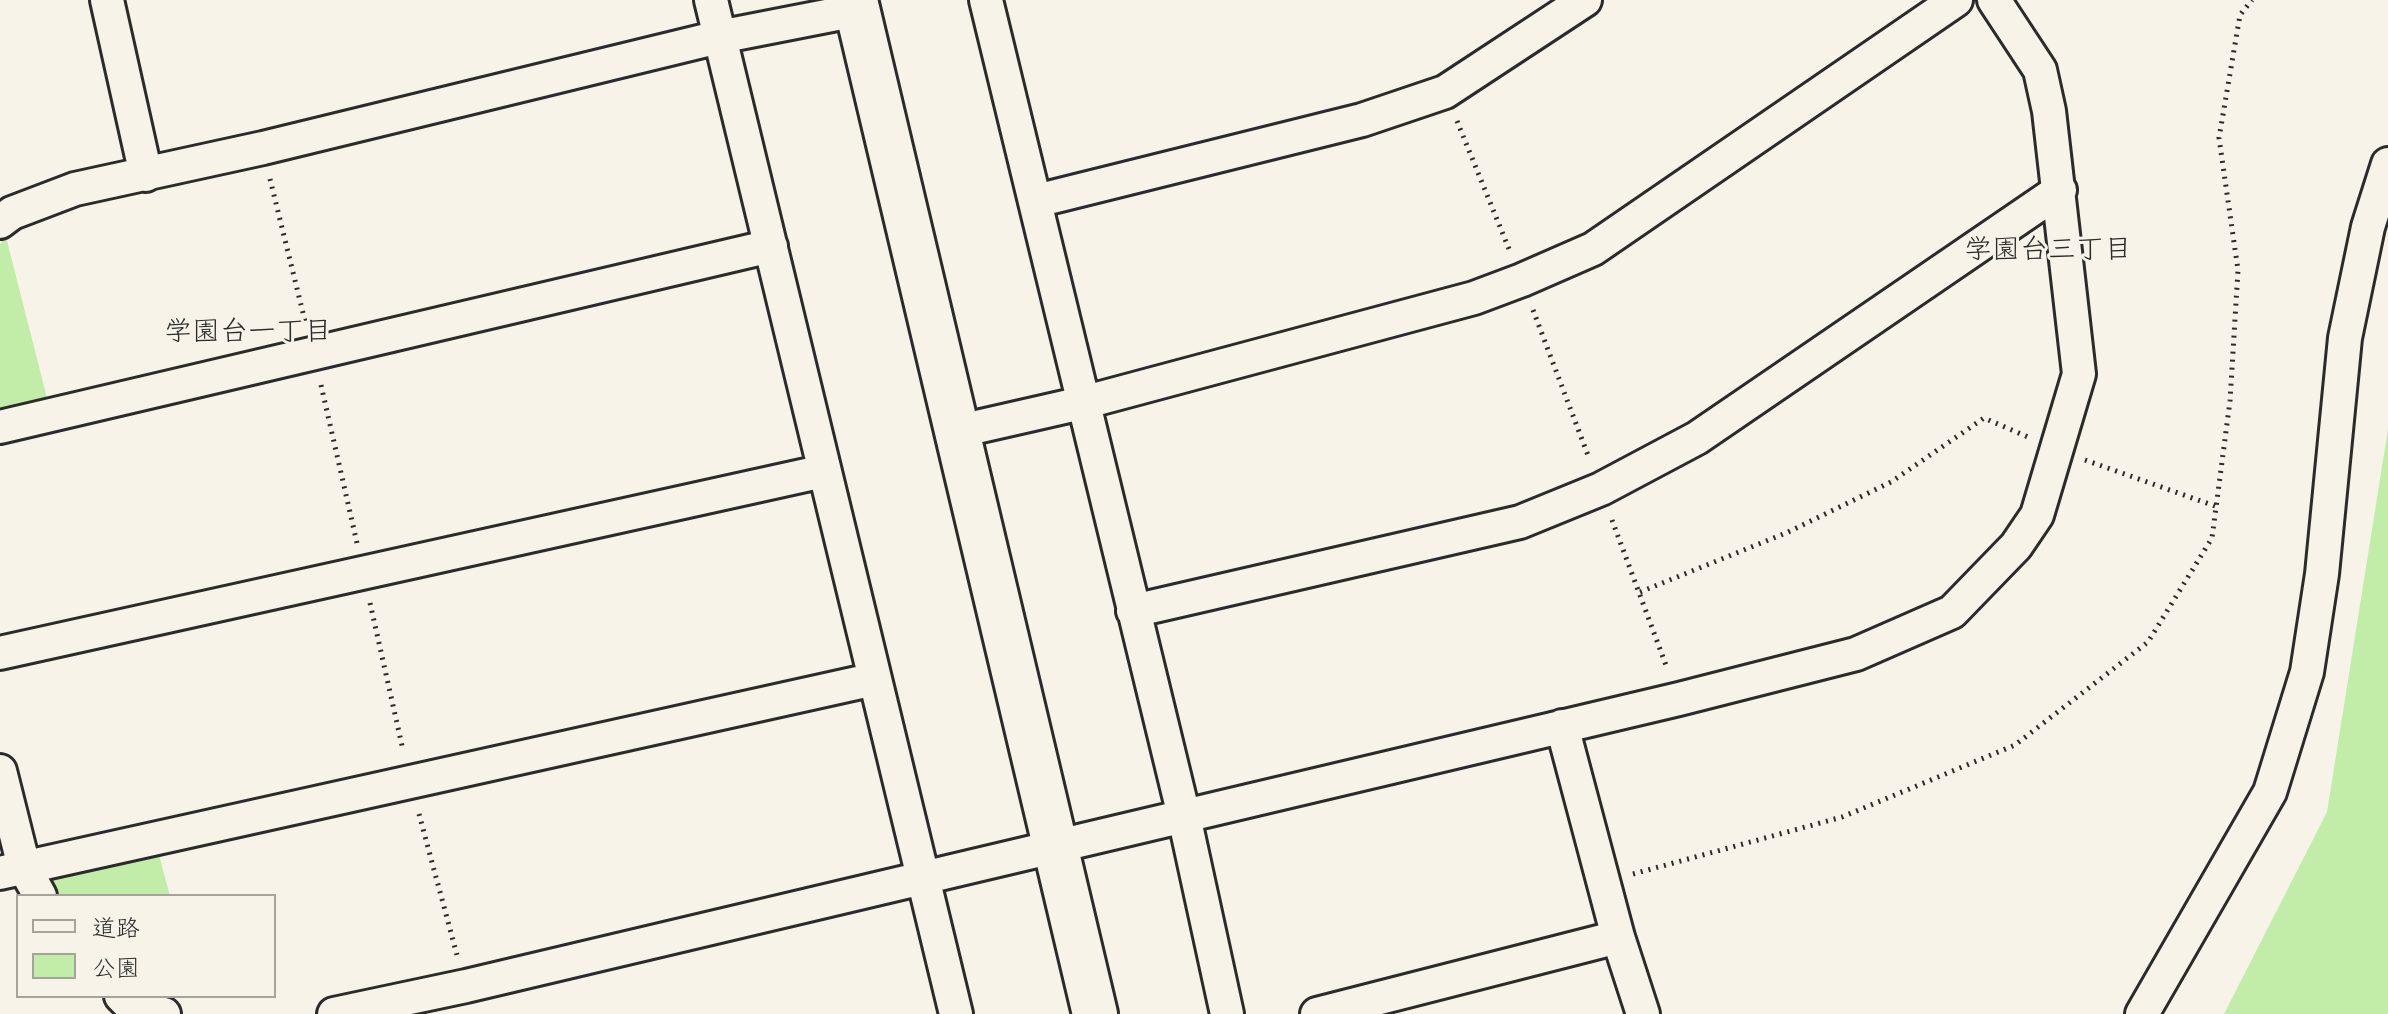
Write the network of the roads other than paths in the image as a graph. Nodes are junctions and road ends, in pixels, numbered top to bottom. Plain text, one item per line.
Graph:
1 (107, 0) edge
2 (711, 0) edge
3 (986, 0) edge
4 (1585, 0) edge
5 (1956, 0) edge
6 (1994, 0) edge
7 (856, 5) edge
8 (719, 37) junction
9 (2388, 164) edge
10 (146, 175) junction
11 (2060, 190) junction
12 (1036, 201) junction
13 (0, 222) edge
14 (771, 246) junction
15 (1082, 403) junction
16 (0, 427) edge
17 (959, 431) junction
18 (824, 471) junction
19 (1133, 611) junction
20 (0, 653) edge
21 (875, 679) junction
22 (1562, 726) junction
23 (0, 771) edge
24 (1184, 816) junction
25 (1057, 847) junction
26 (12, 870) edge
27 (923, 878) junction
28 (38, 894) edge
29 (1618, 937) junction
30 (123, 998) edge
31 (164, 1014) edge
32 (334, 1014) edge
33 (956, 1014) edge
34 (1095, 1014) edge
35 (1227, 1014) edge
36 (1317, 1014) edge
37 (1643, 1014) edge
38 (2142, 1014) edge

1 - 10 street
2 - 8 street
3 - 12 street
4 - 12 street
5 - 15 street
6 - 11 street
7 - 8 street
7 - 17 street
8 - 10 street
8 - 14 street
9 - 38 street
10 - 13 street
11 - 19 street
11 - 22 street
12 - 15 street
14 - 16 street
14 - 18 street
15 - 17 street
15 - 19 street
17 - 25 street
18 - 20 street
18 - 21 street
19 - 24 street
21 - 26 street
21 - 27 street
22 - 24 street
22 - 29 street
23 - 26 street
24 - 25 street
24 - 35 street
25 - 27 street
25 - 34 street
26 - 28 street
27 - 32 street
27 - 33 street
29 - 36 street
29 - 37 street
30 - 31 street

